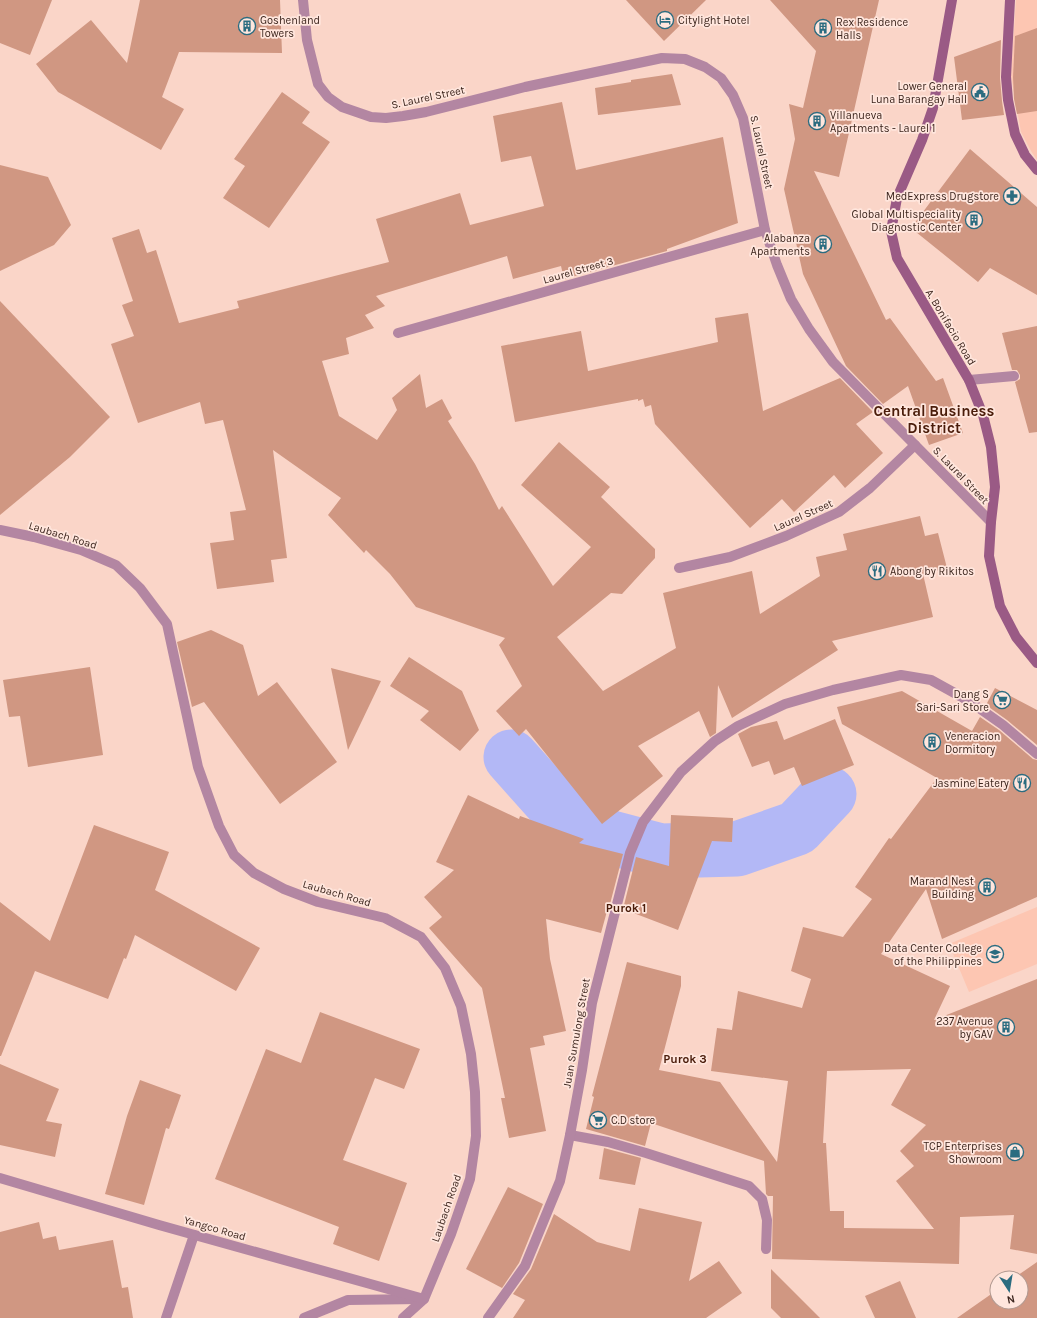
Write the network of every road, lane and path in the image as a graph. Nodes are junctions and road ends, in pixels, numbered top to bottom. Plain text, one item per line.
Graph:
1 (303, 0) edge
2 (952, 0) edge
3 (1010, 0) edge
4 (1037, 170) edge
5 (766, 230) junction
6 (398, 333) dead end
7 (1014, 376) dead end
8 (969, 380) junction
9 (915, 445) junction
10 (991, 522) junction
11 (0, 530) edge
12 (679, 568) dead end
13 (1037, 662) edge
14 (1037, 754) edge
15 (570, 1135) junction
16 (0, 1178) edge
17 (194, 1234) junction
18 (766, 1249) dead end
19 (424, 1299) junction
20 (166, 1318) edge
21 (304, 1318) edge
22 (403, 1318) edge
23 (488, 1318) edge

1 - 5 street, S. Laurel Street
2 - 8 main road, A. Bonifacio Road
3 - 4 main road
5 - 6 street, Laurel Street 3
5 - 9 street, S. Laurel Street
7 - 8 street
8 - 10 main road, A. Bonifacio Road
9 - 10 street, S. Laurel Street
9 - 12 street, Laurel Street
10 - 13 main road, A. Bonifacio Road
11 - 19 street, Laubach Road
14 - 15 street, Juan Sumulong Street
15 - 18 street
15 - 23 street, Juan Sumulong Street
16 - 17 street, Yangco Road
17 - 19 street, Yangco Road
17 - 20 street
19 - 21 street
19 - 22 street, Laubach Road

